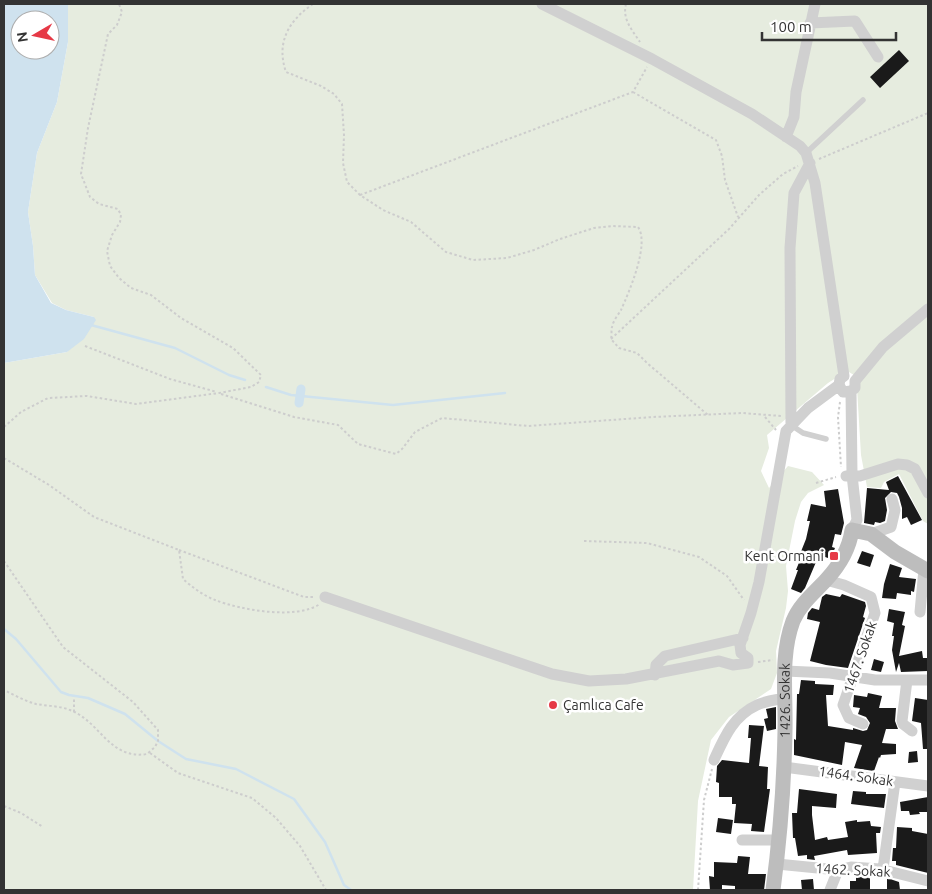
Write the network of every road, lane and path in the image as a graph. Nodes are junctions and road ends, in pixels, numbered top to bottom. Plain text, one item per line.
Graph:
1 (119, 4) edge
2 (313, 4) edge
3 (542, 4) edge
4 (626, 4) edge
5 (815, 4) edge
6 (810, 23) junction
7 (878, 57) dead end
8 (652, 59) junction
9 (633, 92) junction
10 (863, 100) dead end
11 (928, 113) edge
12 (786, 137) junction
13 (808, 158) junction
14 (360, 195) junction
15 (739, 218) junction
16 (928, 309) edge
17 (611, 339) junction
18 (85, 346) dead end
19 (846, 385) junction
20 (219, 393) junction
21 (708, 415) junction
22 (764, 415) junction
23 (790, 420) junction
24 (4, 427) edge
25 (826, 439) dead end
26 (784, 443) junction
27 (4, 458) edge
28 (849, 476) junction
29 (816, 483) dead end
30 (928, 493) edge
31 (892, 499) dead end
32 (852, 530) junction
33 (871, 534) junction
34 (584, 542) dead end
35 (179, 550) junction
36 (4, 561) edge
37 (926, 570) edge
38 (826, 580) junction
39 (325, 597) junction
40 (920, 612) dead end
41 (751, 613) junction
42 (743, 638) junction
43 (748, 663) junction
44 (785, 665) junction
45 (655, 675) junction
46 (853, 676) junction
47 (907, 680) junction
48 (928, 680) edge
49 (4, 690) edge
50 (784, 698) junction
51 (74, 699) dead end
52 (74, 712) junction
53 (863, 724) dead end
54 (912, 731) dead end
55 (150, 752) junction
56 (714, 760) joint
57 (784, 767) junction
58 (896, 782) junction
59 (928, 786) edge
60 (4, 806) edge
61 (43, 827) dead end
62 (742, 840) dead end
63 (779, 840) junction
64 (777, 864) junction
65 (838, 870) junction
66 (883, 870) junction
67 (928, 881) edge
68 (326, 890) edge
69 (698, 890) edge
70 (773, 890) edge
71 (830, 890) edge

1 - 20 path
2 - 14 path
3 - 8 street
4 - 8 path
5 - 6 street
6 - 7 street
6 - 12 street
8 - 9 path
8 - 12 street
9 - 14 path
9 - 15 path
10 - 13 lane
11 - 13 path
12 - 13 street
13 - 15 path
13 - 19 street
13 - 23 street
14 - 17 path
15 - 17 path
16 - 19 street
17 - 21 path
18 - 20 path
19 - 23 street
19 - 28 street
20 - 21 path
20 - 24 path
21 - 22 path
22 - 23 path
22 - 26 path
23 - 25 lane
23 - 26 street
26 - 41 street
27 - 35 path
28 - 29 path
28 - 30 street
28 - 32 street
31 - 33 street
32 - 33 main road
32 - 38 main road, 1426. Sokak
33 - 37 main road
34 - 41 path
35 - 39 path
35 - 39 path
36 - 55 path
37 - 40 street
38 - 44 main road, 1426. Sokak
38 - 46 street, 1467. Sokak
39 - 45 street
41 - 42 street
42 - 43 street
42 - 45 street
43 - 44 path
43 - 45 street
44 - 46 street
44 - 50 main road, 1426. Sokak
46 - 47 street
46 - 53 street, 1467. Sokak
47 - 48 street
47 - 54 street
49 - 52 path
50 - 56 street
50 - 57 main road, 1426. Sokak
51 - 52 path
52 - 55 path
55 - 68 path
56 - 69 path
57 - 58 street, 1464. Sokak
57 - 63 main road, 1426. Sokak
58 - 59 street, 1464. Sokak
58 - 66 street
60 - 61 path
62 - 63 street
63 - 64 main road, 1426. Sokak
64 - 65 street, 1462. Sokak
64 - 70 main road, 1426. Sokak
65 - 66 street, 1462. Sokak
65 - 71 street
66 - 67 street, 1462. Sokak

